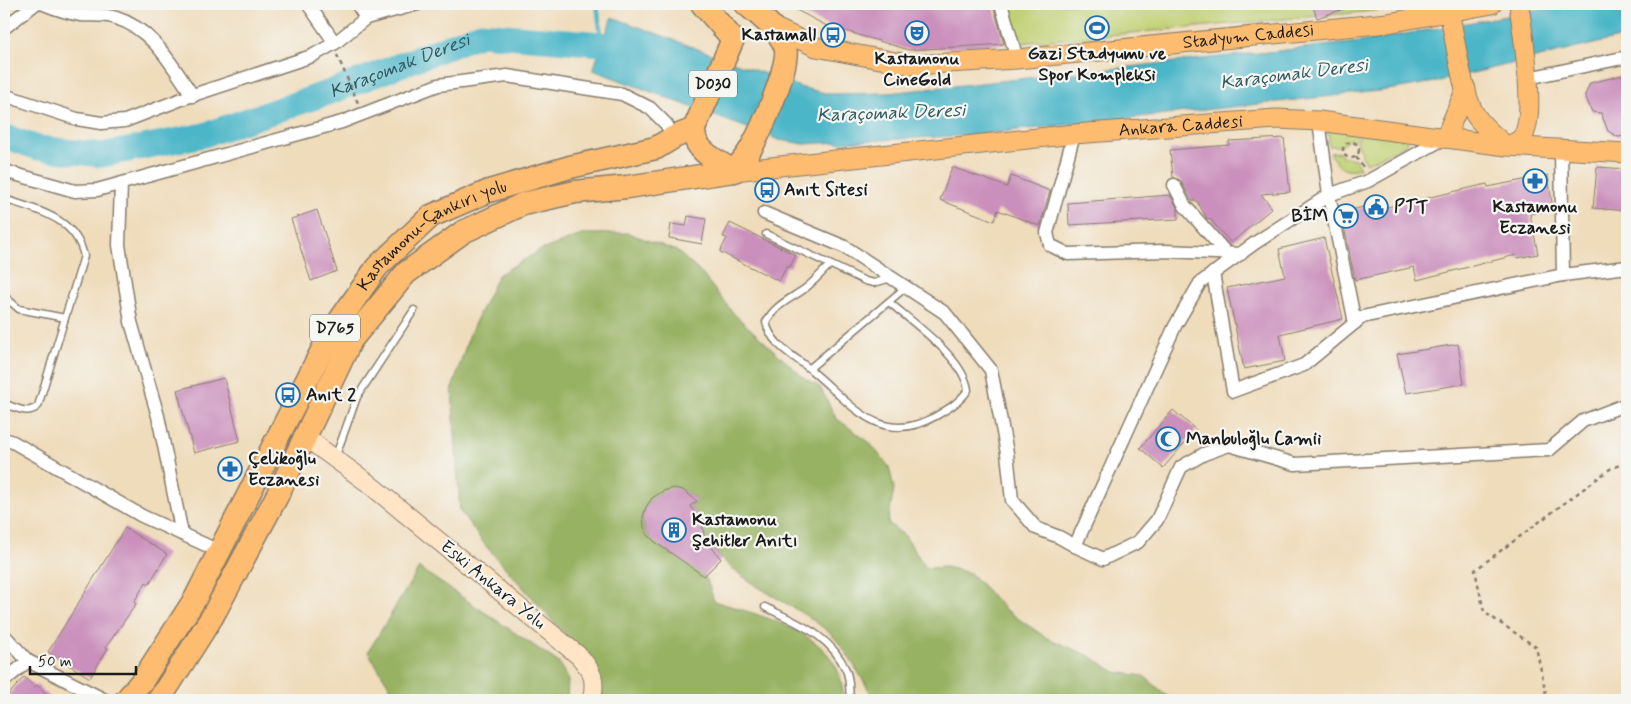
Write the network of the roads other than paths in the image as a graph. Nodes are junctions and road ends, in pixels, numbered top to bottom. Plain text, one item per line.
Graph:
1 (35, 4) edge
2 (44, 4) edge
3 (308, 4) edge
4 (357, 4) edge
5 (418, 4) edge
6 (702, 4) edge
7 (746, 4) edge
8 (1001, 4) edge
9 (1492, 4) edge
10 (1519, 4) edge
11 (1452, 6) edge
12 (366, 18) junction
13 (770, 26) junction
14 (4, 28) edge
15 (733, 39) junction
16 (336, 49) junction
17 (1627, 56) edge
18 (1017, 60) junction
19 (1527, 72) junction
20 (1465, 84) junction
21 (6, 94) edge
22 (193, 96) junction
23 (1319, 121) junction
24 (684, 133) junction
25 (1074, 134) junction
26 (1445, 138) junction
27 (1506, 146) junction
28 (1561, 149) junction
29 (1627, 153) edge
30 (734, 170) junction
31 (4, 171) edge
32 (121, 184) junction
33 (1174, 185) dead end
34 (1329, 196) junction
35 (4, 199) edge
36 (764, 213) dead end
37 (766, 234) dead end
38 (1226, 253) junction
39 (1241, 254) junction
40 (830, 265) junction
41 (1627, 268) edge
42 (1213, 273) junction
43 (1563, 275) junction
44 (892, 278) junction
45 (906, 287) junction
46 (4, 296) edge
47 (889, 302) junction
48 (414, 310) dead end
49 (65, 318) junction
50 (1355, 323) junction
51 (810, 368) junction
52 (4, 404) edge
53 (1627, 404) edge
54 (305, 437) junction
55 (4, 439) edge
56 (335, 459) junction
57 (182, 534) junction
58 (1075, 546) junction
59 (219, 551) junction
60 (765, 606) dead end
61 (4, 635) edge
62 (28, 661) junction
63 (4, 681) edge
64 (105, 700) edge
65 (126, 700) edge
66 (159, 700) edge
67 (592, 700) edge
68 (850, 700) edge

1 - 14 street
2 - 22 street
3 - 16 street
4 - 12 street
5 - 12 street
6 - 15 highway
7 - 13 highway
8 - 18 street
9 - 11 main road, Stadyum Caddesi
10 - 19 main road
11 - 18 main road, Stadyum Caddesi
11 - 20 main road
12 - 16 street
13 - 15 highway
13 - 18 main road, Stadyum Caddesi
13 - 30 highway
15 - 24 highway, D030
16 - 22 street
17 - 19 street
19 - 27 main road
20 - 26 main road
20 - 27 main road
21 - 22 street
23 - 25 main road, Ankara Caddesi
23 - 26 main road, Ankara Caddesi
23 - 34 street
24 - 30 highway
24 - 32 street
24 - 59 highway, Kastamonu-Çankırı yolu / D765
25 - 30 main road, Ankara Caddesi
25 - 38 street
26 - 27 main road, Ankara Caddesi
26 - 34 street
27 - 28 main road, Ankara Caddesi
28 - 29 main road, Ankara Caddesi
28 - 43 street
30 - 54 highway, Kastamonu-Çankırı yolu / D765
31 - 32 street
32 - 57 street
33 - 38 street
34 - 39 street
34 - 50 street
35 - 49 lane
36 - 44 street
37 - 40 lane
38 - 39 street
39 - 42 street
40 - 44 lane
40 - 51 lane
41 - 43 street
42 - 50 street
42 - 58 street
43 - 50 street
44 - 45 street
45 - 47 lane
45 - 58 street
46 - 49 lane
47 - 51 lane
47 - 51 lane
48 - 56 lane
49 - 52 lane
53 - 58 street
54 - 56 street, Eski Ankara Yolu
54 - 66 highway, Kastamonu-Çankırı yolu / D765
55 - 57 street
56 - 67 street, Eski Ankara Yolu
57 - 59 street
59 - 65 highway, Kastamonu-Çankırı yolu / D765
60 - 68 lane
61 - 62 street
62 - 63 street
62 - 64 street

